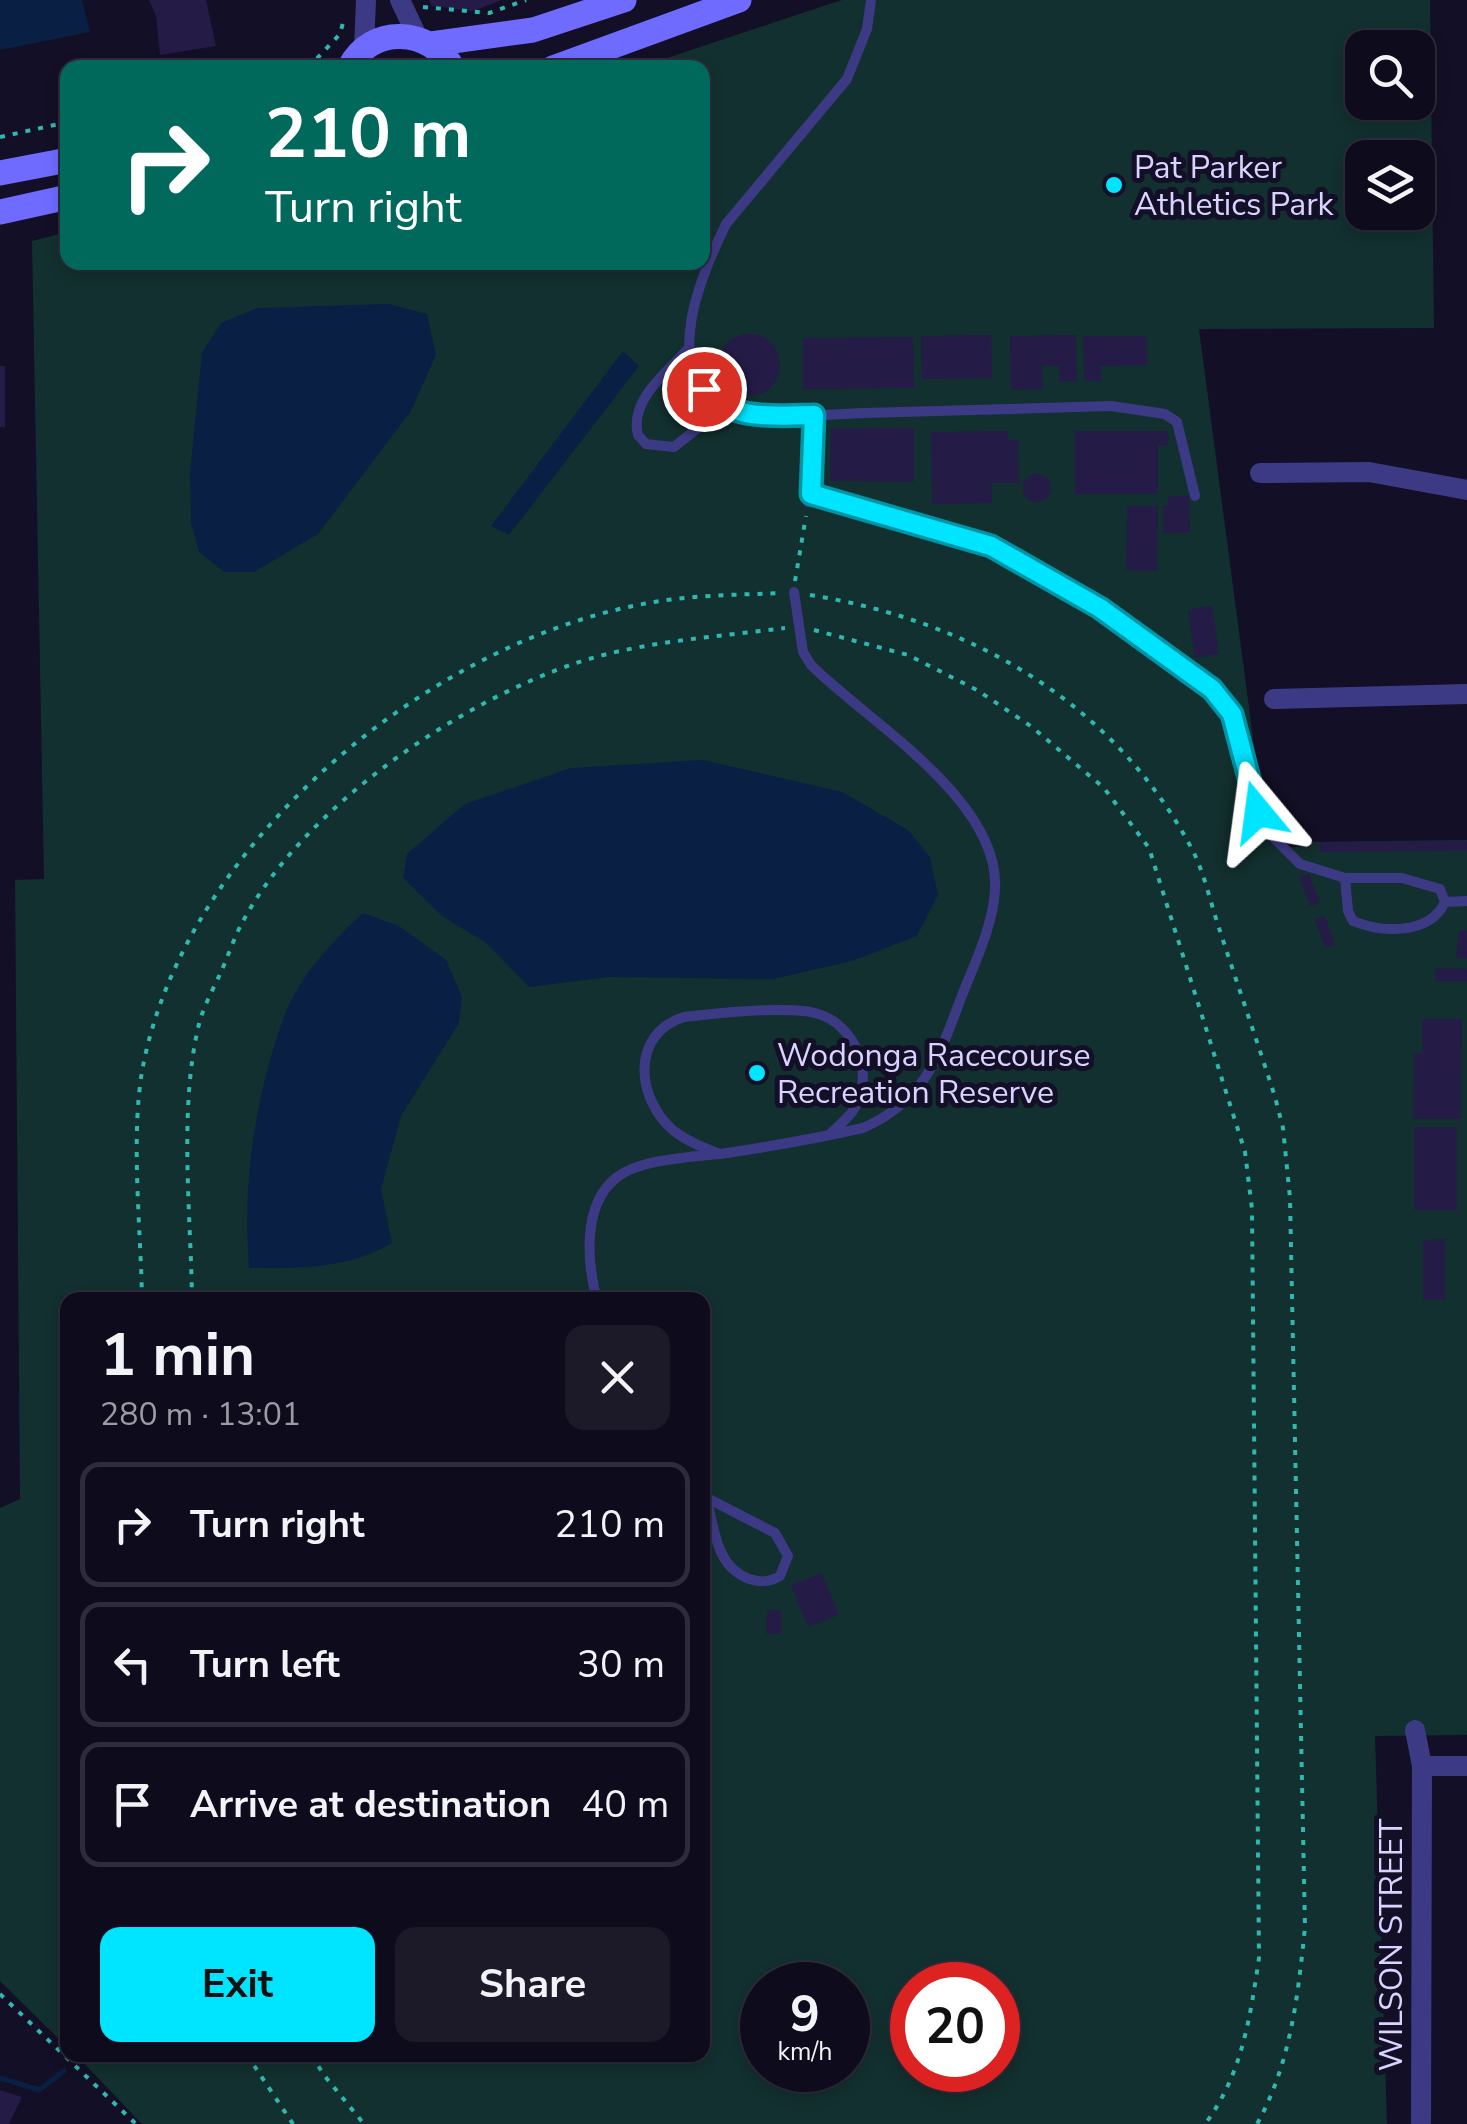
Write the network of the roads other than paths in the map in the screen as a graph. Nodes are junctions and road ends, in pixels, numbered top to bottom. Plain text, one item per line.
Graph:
1 (366, 0) edge
2 (624, 0) edge
3 (739, 0) edge
4 (872, 0) edge
5 (402, 5) edge
6 (424, 41) junction
7 (352, 60) edge
8 (354, 60) edge
9 (444, 60) edge
10 (575, 60) edge
11 (60, 162) edge
12 (0, 174) edge
13 (60, 199) edge
14 (0, 212) edge
15 (710, 263) edge
16 (707, 270) edge
17 (689, 348) junction
18 (723, 408) junction
19 (814, 415) junction
20 (1260, 473) dead end
21 (1467, 490) edge
22 (1195, 496) dead end
23 (794, 592) road end
24 (1467, 694) edge
25 (1274, 699) dead end
26 (1345, 878) junction
27 (1467, 901) edge
28 (1445, 902) junction
29 (829, 1135) junction
30 (719, 1154) junction
31 (595, 1292) edge
32 (710, 1495) edge
33 (710, 1516) edge
34 (1416, 1730) dead end
35 (1422, 1766) junction
36 (1467, 1766) edge
37 (1421, 2124) edge

1 - 7 street
2 - 6 main road
3 - 10 main road
4 - 15 lane
5 - 6 street
6 - 8 main road
6 - 9 main road
11 - 12 main road
13 - 14 main road
16 - 17 lane
17 - 18 lane
17 - 18 lane
18 - 19 lane
19 - 22 lane
19 - 26 lane
20 - 21 street
23 - 29 lane
24 - 25 street
26 - 28 lane
26 - 28 lane
27 - 28 lane
29 - 30 lane
29 - 30 lane
30 - 31 lane
32 - 33 lane
34 - 35 street, WILSON STREET
35 - 36 street
35 - 37 street, WILSON STREET

